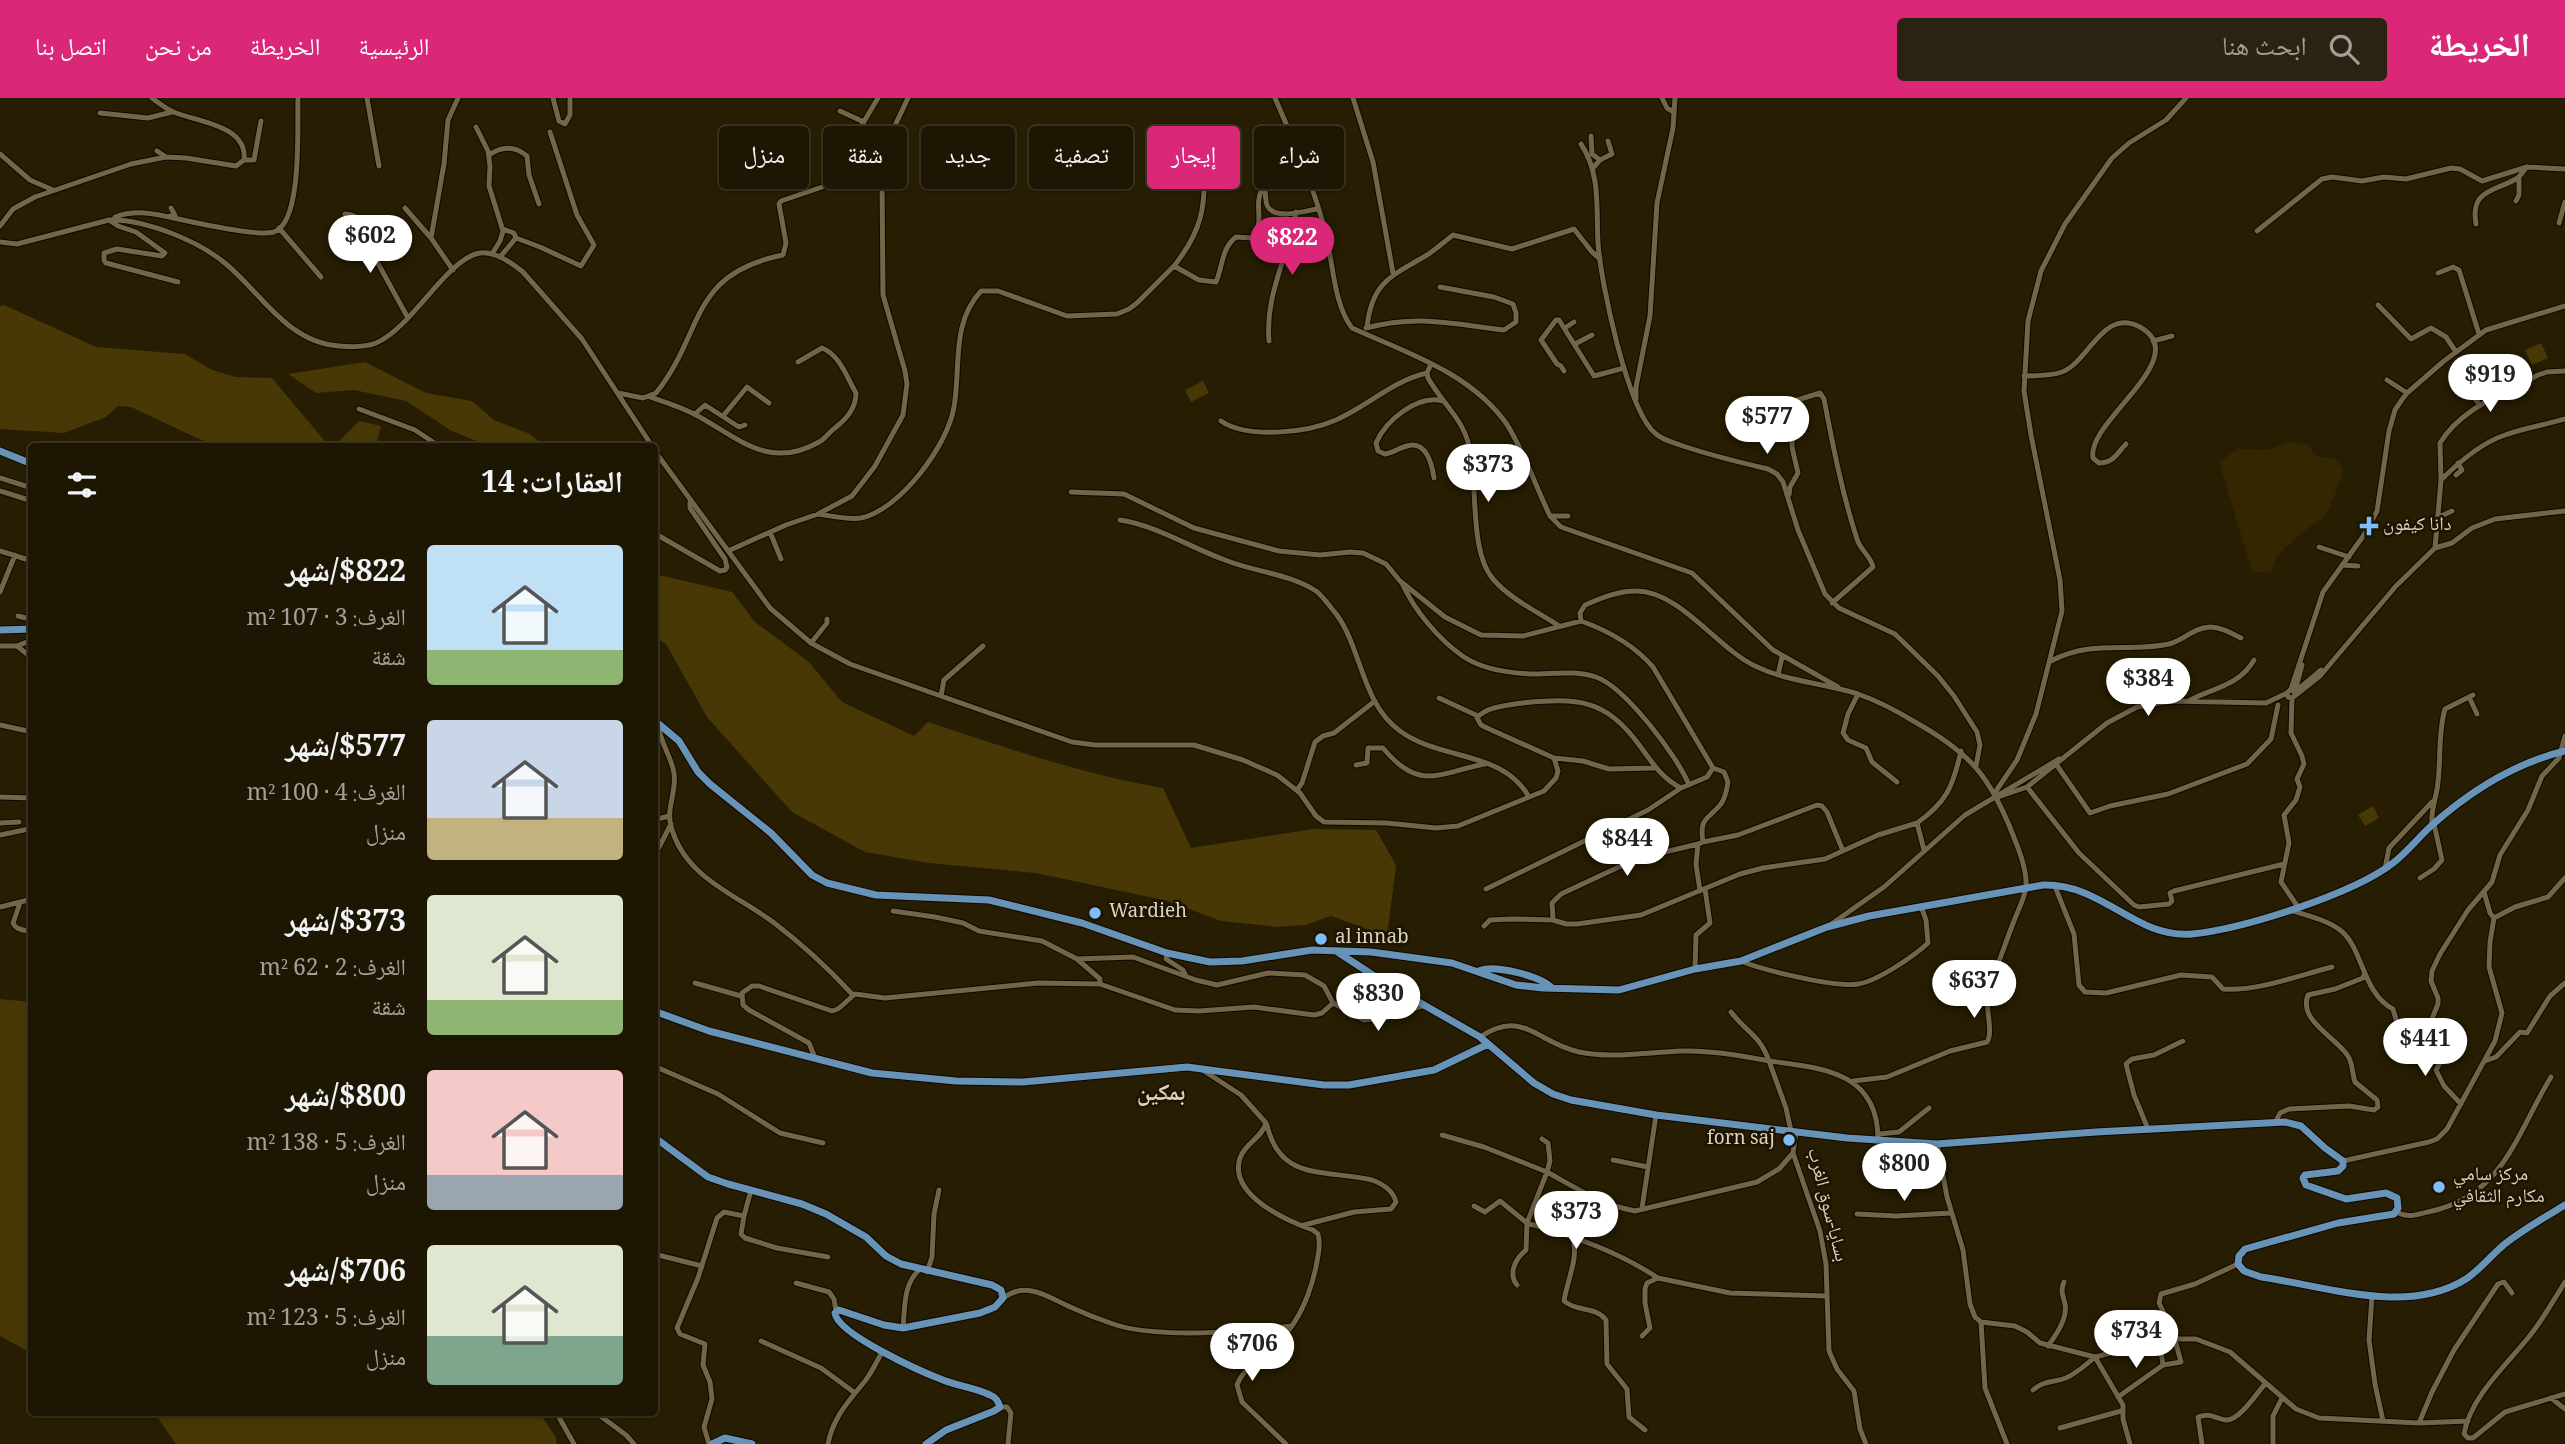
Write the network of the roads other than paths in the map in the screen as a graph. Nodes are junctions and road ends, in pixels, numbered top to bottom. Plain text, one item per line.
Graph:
1 (152, 98) edge
2 (298, 98) edge
3 (367, 98) edge
4 (458, 98) edge
5 (553, 98) edge
6 (570, 98) edge
7 (878, 98) edge
8 (908, 98) edge
9 (1275, 98) edge
10 (1353, 98) edge
11 (1662, 98) edge
12 (1675, 98) edge
13 (2186, 98) edge
14 (840, 111) dead end
15 (1672, 111) dead end
16 (173, 112) junction
17 (100, 113) dead end
18 (261, 121) dead end
19 (864, 122) junction
20 (862, 126) edge
21 (895, 126) edge
22 (476, 127) dead end
23 (550, 132) dead end
24 (1591, 136) dead end
25 (1608, 141) dead end
26 (1581, 144) dead end
27 (157, 151) dead end
28 (0, 154) edge
29 (489, 155) junction
30 (166, 157) junction
31 (244, 160) junction
32 (1600, 160) junction
33 (379, 166) dead end
34 (2527, 167) junction
35 (1593, 168) junction
36 (2565, 170) edge
37 (2519, 177) junction
38 (823, 187) edge
39 (883, 189) edge
40 (1205, 189) edge
41 (53, 190) junction
42 (2516, 201) dead end
43 (2565, 202) edge
44 (539, 204) dead end
45 (171, 208) dead end
46 (405, 208) dead end
47 (1317, 209) junction
48 (1296, 212) junction
49 (345, 214) dead end
50 (167, 216) junction
51 (109, 220) junction
52 (2476, 223) dead end
53 (2559, 223) dead end
54 (0, 226) edge
55 (279, 228) junction
56 (503, 229) junction
57 (2257, 231) dead end
58 (431, 238) junction
59 (516, 239) junction
60 (0, 242) edge
61 (492, 254) junction
62 (500, 257) junction
63 (1600, 259) junction
64 (1174, 266) junction
65 (453, 270) junction
66 (1393, 273) junction
67 (2438, 273) dead end
68 (321, 277) dead end
69 (178, 282) dead end
70 (1440, 287) dead end
71 (2378, 305) dead end
72 (2565, 306) edge
73 (408, 318) junction
74 (1574, 322) dead end
75 (1367, 327) junction
76 (1565, 328) junction
77 (1361, 332) junction
78 (2479, 334) junction
79 (1592, 335) dead end
80 (2172, 336) dead end
81 (1269, 341) dead end
82 (2153, 341) junction
83 (1575, 344) junction
84 (2456, 352) junction
85 (798, 362) dead end
86 (1431, 364) junction
87 (1624, 368) junction
88 (1564, 371) dead end
89 (2565, 371) edge
90 (1427, 373) junction
91 (2024, 376) junction
92 (2387, 380) dead end
93 (2462, 390) dead end
94 (618, 393) junction
95 (2407, 393) junction
96 (650, 397) junction
97 (1443, 401) junction
98 (769, 403) dead end
99 (1637, 404) junction
100 (2480, 405) junction
101 (359, 409) dead end
102 (695, 414) junction
103 (723, 416) junction
104 (2565, 419) edge
105 (1221, 421) dead end
106 (745, 425) dead end
107 (434, 443) edge
108 (650, 443) edge
109 (2126, 444) dead end
110 (0, 451) edge
111 (658, 455) edge
112 (28, 462) edge
113 (2458, 463) junction
114 (2456, 475) dead end
115 (0, 478) edge
116 (1434, 478) dead end
117 (2441, 480) junction
118 (28, 487) edge
119 (0, 491) edge
120 (1071, 492) dead end
121 (1789, 495) junction
122 (28, 500) edge
123 (690, 500) junction
124 (2452, 511) dead end
125 (2565, 511) edge
126 (818, 514) junction
127 (1550, 516) junction
128 (1568, 516) dead end
129 (2439, 517) junction
130 (1120, 520) dead end
131 (770, 532) junction
132 (658, 535) edge
133 (2319, 547) dead end
134 (2435, 548) junction
135 (0, 551) edge
136 (728, 551) junction
137 (15, 555) junction
138 (2349, 557) junction
139 (781, 559) dead end
140 (28, 560) edge
141 (2342, 565) junction
142 (2358, 566) dead end
143 (1400, 581) junction
144 (0, 592) edge
145 (1832, 603) junction
146 (18, 617) dead end
147 (28, 619) edge
148 (827, 619) dead end
149 (1581, 621) junction
150 (1559, 626) junction
151 (28, 629) edge
152 (0, 630) edge
153 (2241, 638) dead end
154 (28, 642) edge
155 (811, 643) junction
156 (0, 646) edge
157 (17, 646) junction
158 (984, 646) dead end
159 (28, 655) edge
160 (1782, 657) junction
161 (2051, 660) junction
162 (2254, 660) dead end
163 (1778, 676) junction
164 (1844, 691) junction
165 (1858, 694) junction
166 (2292, 694) junction
167 (941, 695) junction
168 (1439, 698) dead end
169 (2190, 700) junction
170 (1375, 701) junction
171 (2240, 703) junction
172 (2278, 705) junction
173 (2477, 714) dead end
174 (1478, 716) junction
175 (658, 723) edge
176 (0, 725) edge
177 (658, 730) edge
178 (28, 731) edge
179 (2565, 736) edge
180 (1961, 751) junction
181 (2563, 752) edge
182 (2063, 756) junction
183 (1554, 758) junction
184 (1489, 763) junction
185 (2056, 764) junction
186 (1356, 765) dead end
187 (1976, 766) junction
188 (1655, 768) junction
189 (1713, 768) junction
190 (1897, 782) dead end
191 (1689, 785) junction
192 (2027, 787) junction
193 (1681, 788) junction
194 (1297, 790) junction
195 (1994, 796) junction
196 (0, 797) edge
197 (28, 797) edge
198 (1530, 797) junction
199 (2433, 801) junction
200 (1372, 813) dead end
201 (669, 816) junction
202 (658, 819) edge
203 (19, 822) dead end
204 (0, 823) edge
205 (1371, 823) junction
206 (1917, 823) junction
207 (671, 824) junction
208 (2433, 825) junction
209 (28, 829) edge
210 (0, 835) edge
211 (1701, 843) junction
212 (658, 849) edge
213 (1924, 850) junction
214 (1843, 851) junction
215 (2284, 864) junction
216 (2385, 869) junction
217 (2420, 878) dead end
218 (2565, 878) edge
219 (2054, 884) junction
220 (2026, 887) junction
221 (1486, 889) dead end
222 (1702, 890) junction
223 (2484, 892) junction
224 (28, 900) edge
225 (20, 903) junction
226 (1921, 906) junction
227 (0, 908) edge
228 (2294, 909) junction
229 (893, 911) dead end
230 (2494, 918) junction
231 (1553, 920) junction
232 (1484, 926) dead end
233 (1827, 927) junction
234 (28, 931) edge
235 (1335, 950) junction
236 (1167, 953) junction
237 (1077, 959) junction
238 (1741, 961) junction
239 (2332, 967) dead end
240 (1695, 969) junction
241 (1479, 971) junction
242 (1516, 974) junction
243 (2364, 975) junction
244 (1186, 976) junction
245 (695, 983) dead end
246 (2565, 983) edge
247 (1100, 984) junction
248 (1513, 984) junction
249 (1552, 988) junction
250 (852, 995) junction
251 (741, 996) junction
252 (1333, 1003) junction
253 (1426, 1005) junction
254 (658, 1012) edge
255 (1731, 1012) dead end
256 (2427, 1031) junction
257 (1480, 1037) junction
258 (2183, 1041) dead end
259 (1488, 1044) junction
260 (816, 1058) junction
261 (1769, 1060) junction
262 (2484, 1061) junction
263 (658, 1068) edge
264 (1201, 1068) junction
265 (2551, 1077) dead end
266 (1853, 1081) junction
267 (2461, 1104) junction
268 (1929, 1108) dead end
269 (1656, 1115) junction
270 (2276, 1121) junction
271 (1266, 1123) junction
272 (2148, 1129) junction
273 (1794, 1132) junction
274 (1442, 1135) dead end
275 (1878, 1137) junction
276 (1542, 1139) dead end
277 (658, 1140) edge
278 (823, 1143) dead end
279 (1937, 1144) junction
280 (1793, 1153) junction
281 (1613, 1160) dead end
282 (2343, 1161) junction
283 (1648, 1167) junction
284 (1547, 1172) junction
285 (751, 1189) junction
286 (939, 1189) dead end
287 (2565, 1205) edge
288 (1474, 1206) dead end
289 (1642, 1208) junction
290 (2397, 1212) junction
291 (1951, 1213) junction
292 (1857, 1214) dead end
293 (744, 1216) junction
294 (1527, 1223) junction
295 (1301, 1226) junction
296 (1572, 1236) junction
297 (658, 1255) edge
298 (828, 1257) dead end
299 (2238, 1264) junction
300 (702, 1266) junction
301 (923, 1271) junction
302 (1658, 1278) junction
303 (2064, 1282) dead end
304 (796, 1283) dead end
305 (2565, 1283) edge
306 (1517, 1285) dead end
307 (2512, 1293) dead end
308 (1827, 1296) junction
309 (2372, 1296) junction
310 (1003, 1298) junction
311 (836, 1311) junction
312 (1981, 1322) junction
313 (1292, 1326) junction
314 (903, 1328) junction
315 (1642, 1336) dead end
316 (2176, 1340) junction
317 (761, 1341) dead end
318 (2160, 1345) junction
319 (2048, 1346) junction
320 (883, 1352) junction
321 (2095, 1357) junction
322 (2163, 1365) junction
323 (2265, 1384) junction
324 (2033, 1390) dead end
325 (855, 1393) junction
326 (2565, 1394) edge
327 (2118, 1397) junction
328 (2283, 1398) junction
329 (2551, 1398) junction
330 (1000, 1407) junction
331 (2565, 1409) edge
332 (2122, 1411) junction
333 (558, 1416) edge
334 (600, 1416) edge
335 (2384, 1421) junction
336 (2468, 1421) junction
337 (2419, 1423) junction
338 (2060, 1428) dead end
339 (1645, 1430) dead end
340 (574, 1444) edge
341 (634, 1444) edge
342 (710, 1444) edge
343 (752, 1444) edge
344 (828, 1444) edge
345 (926, 1444) edge
346 (1008, 1444) edge
347 (1286, 1444) edge
348 (1866, 1444) edge
349 (2007, 1444) edge
350 (2130, 1444) edge
351 (2202, 1444) edge
352 (2273, 1444) edge

1 - 16 street
2 - 55 street
3 - 33 street
4 - 58 street
5 - 6 street
7 - 19 street
8 - 21 street
9 - 47 street
10 - 66 street
11 - 15 street
12 - 99 street
13 - 91 street
14 - 19 street
16 - 17 street
16 - 31 street
18 - 31 street
19 - 20 street
22 - 29 street
23 - 59 street
24 - 32 street
25 - 32 street
26 - 35 street
27 - 30 street
28 - 41 street
29 - 44 street
29 - 56 street
30 - 31 street
30 - 41 street
32 - 35 street
34 - 36 street
34 - 37 street
34 - 57 street
35 - 63 street
37 - 42 street
37 - 52 street
38 - 96 street
39 - 126 street
40 - 64 street
41 - 54 street
43 - 53 street
45 - 50 street
46 - 58 street
47 - 48 street
47 - 77 street
48 - 64 street
48 - 81 street
49 - 73 street
50 - 51 street
50 - 55 street
51 - 60 street
51 - 69 street
51 - 73 street
55 - 68 street
56 - 59 street
56 - 61 street
58 - 65 street
59 - 62 street
61 - 62 street
61 - 65 street
62 - 94 street
63 - 66 street
63 - 87 street
64 - 126 street
65 - 73 street
66 - 75 street
67 - 78 street
70 - 75 street
71 - 84 street
72 - 78 street
74 - 76 street
75 - 77 street
76 - 83 street
76 - 88 street
77 - 86 street
78 - 84 street
79 - 83 street
80 - 82 street
82 - 91 street
82 - 109 street
83 - 87 street
84 - 95 street
85 - 102 street
86 - 90 street
86 - 127 street
87 - 99 street
89 - 100 street
90 - 97 street
90 - 105 street
91 - 161 street
92 - 95 street
93 - 100 street
94 - 96 street
94 - 108 street
95 - 138 street
96 - 102 street
97 - 116 street
97 - 150 street
98 - 103 street
99 - 121 street
100 - 117 street
101 - 107 street
102 - 103 street
103 - 106 street
104 - 113 street
110 - 112 main road
111 - 123 street
113 - 114 street
113 - 117 street
115 - 118 street
117 - 129 street
119 - 122 street
120 - 143 street
121 - 145 street
121 - 145 street
123 - 132 street
123 - 136 street
124 - 129 street
125 - 134 street
126 - 131 street
127 - 128 street
127 - 160 street
129 - 134 street
130 - 170 street
131 - 136 street
131 - 139 street
133 - 138 street
134 - 166 street
135 - 137 street
136 - 155 street
137 - 140 street
137 - 144 street
138 - 141 street
141 - 142 street
141 - 166 street
143 - 150 street
143 - 191 street
145 - 187 street
146 - 147 street
148 - 155 street
149 - 150 street
149 - 163 street
149 - 189 street
151 - 152 main road
153 - 161 street
154 - 157 street
155 - 167 street
156 - 157 street
157 - 159 street
158 - 167 street
160 - 163 street
160 - 164 street
161 - 195 street
162 - 169 street
163 - 164 street
164 - 165 street
165 - 180 street
165 - 190 street
166 - 171 street
166 - 172 street
166 - 215 street
167 - 194 street
168 - 174 street
169 - 171 street
169 - 182 street
170 - 184 street
170 - 194 street
171 - 172 street
172 - 185 street
173 - 199 street
174 - 183 street
174 - 188 street
175 - 236 main road
176 - 178 street
177 - 201 street
179 - 181 street
180 - 187 street
180 - 206 street
181 - 208 main road
181 - 223 street
182 - 185 street
182 - 195 street
183 - 188 street
183 - 198 street
184 - 186 street
184 - 198 street
185 - 192 street
187 - 195 street
188 - 193 street
189 - 191 street
189 - 211 street
191 - 193 street
192 - 195 street
192 - 215 street
193 - 221 street
194 - 205 street
195 - 213 street
195 - 220 street
196 - 197 street
198 - 205 street
199 - 208 street
199 - 216 street
200 - 205 street
201 - 202 street
201 - 207 street
203 - 204 street
206 - 213 street
206 - 214 street
207 - 212 street
207 - 250 street
208 - 216 main road
208 - 217 street
209 - 210 street
211 - 214 street
211 - 222 street
211 - 231 street
213 - 233 street
214 - 222 street
215 - 228 street
216 - 228 main road
218 - 230 street
219 - 220 main road
219 - 228 main road
219 - 239 street
220 - 226 main road
220 - 266 street
222 - 231 street
222 - 240 street
223 - 230 street
223 - 256 street
224 - 225 street
225 - 227 street
225 - 234 street
226 - 233 main road
226 - 238 street
228 - 243 street
229 - 237 street
230 - 262 street
231 - 232 street
233 - 238 main road
235 - 236 main road
235 - 241 main road
235 - 253 main road
236 - 244 street
237 - 244 street
237 - 247 street
238 - 240 main road
240 - 249 main road
241 - 242 main road
241 - 248 main road
242 - 248 main road
242 - 249 main road
243 - 256 street
243 - 270 street
244 - 252 street
245 - 251 street
246 - 262 street
247 - 250 street
247 - 252 street
248 - 249 main road
250 - 251 street
251 - 260 street
252 - 253 street
253 - 257 main road
254 - 260 main road
255 - 261 street
256 - 267 street
257 - 259 main road
257 - 261 street
258 - 272 street
259 - 264 main road
259 - 269 main road
260 - 264 main road
261 - 266 street
261 - 273 street
262 - 267 street
263 - 278 street
264 - 271 street
265 - 290 street
266 - 275 street
267 - 282 street
268 - 275 street
269 - 273 main road
269 - 283 street
270 - 272 main road
270 - 282 main road
271 - 295 street
271 - 295 street
272 - 279 main road
273 - 275 main road
273 - 280 street, بسايا-سوق الغرب
274 - 284 street
275 - 279 main road
276 - 284 street
277 - 285 main road
279 - 291 street
280 - 289 street
280 - 308 street, بسايا-سوق الغرب
281 - 283 street
282 - 290 main road
283 - 289 street
284 - 289 street
284 - 294 street
285 - 293 street
285 - 301 main road
286 - 301 street
287 - 309 main road
288 - 294 street
290 - 299 main road
291 - 292 street
291 - 312 street
293 - 298 street
293 - 300 street
294 - 296 street
294 - 306 street
295 - 313 street
296 - 302 street
296 - 339 street
297 - 300 street
299 - 309 main road
299 - 316 street
300 - 342 street
301 - 310 main road
301 - 314 street
302 - 308 street
302 - 315 street
303 - 319 street
304 - 311 street
305 - 336 street
307 - 337 street
308 - 348 street, بسايا-سوق الغرب
309 - 335 street
310 - 313 street
310 - 314 main road
311 - 314 main road
311 - 320 main road
312 - 319 street
312 - 349 street
313 - 347 street
316 - 318 street
316 - 322 street
316 - 323 street
317 - 325 street
318 - 321 street
318 - 322 street
319 - 321 street
320 - 325 street
320 - 330 main road
321 - 324 street
321 - 327 street
322 - 327 street
323 - 328 street
323 - 351 street
325 - 344 street
326 - 329 street
327 - 332 street
328 - 335 street
328 - 352 street
329 - 331 street
329 - 336 street
330 - 345 main road
330 - 346 street
332 - 338 street
332 - 350 street
333 - 340 street
334 - 341 street
335 - 337 street
336 - 337 street
342 - 343 main road

